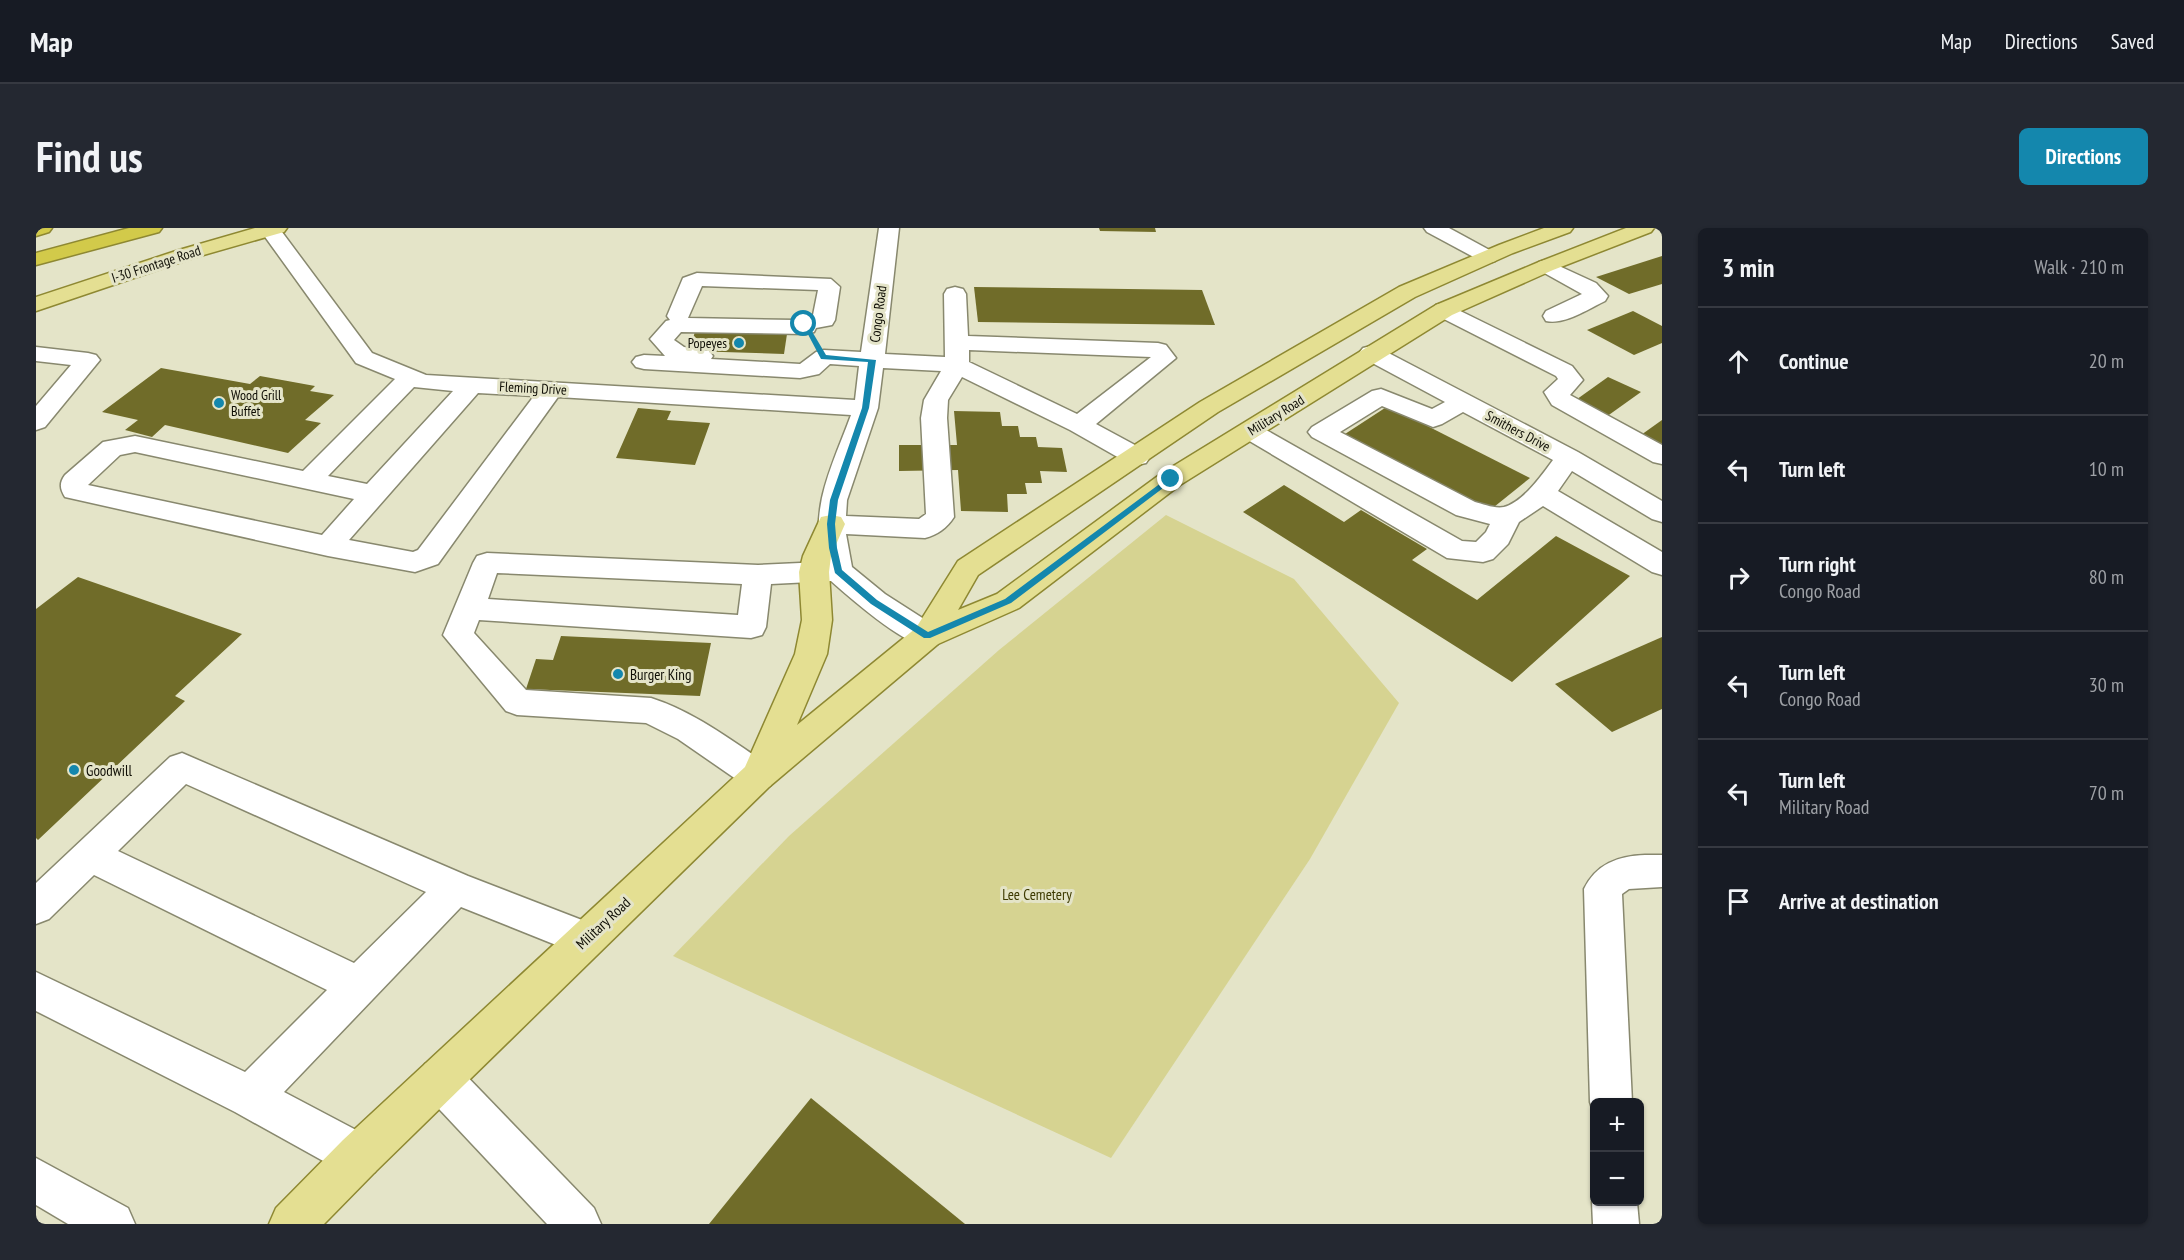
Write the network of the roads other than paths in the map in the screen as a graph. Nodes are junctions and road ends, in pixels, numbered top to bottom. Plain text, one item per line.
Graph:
1 (42, 228) edge
2 (152, 228) edge
3 (889, 228) edge
4 (1434, 228) edge
5 (1563, 228) edge
6 (1644, 228) edge
7 (273, 229) edge
8 (36, 230) edge
9 (1488, 257) junction
10 (36, 259) edge
11 (1546, 266) junction
12 (955, 294) dead end
13 (36, 304) edge
14 (1444, 309) junction
15 (678, 316) junction
16 (1554, 316) dead end
17 (805, 326) junction
18 (1334, 334) junction
19 (1371, 353) junction
20 (36, 354) edge
21 (957, 354) junction
22 (872, 360) junction
23 (820, 361) junction
24 (644, 362) junction
25 (410, 378) junction
26 (472, 385) junction
27 (552, 389) junction
28 (632, 394) junction
29 (1463, 402) junction
30 (866, 408) junction
31 (36, 423) edge
32 (1079, 425) junction
33 (1250, 431) junction
34 (1336, 441) junction
35 (1662, 456) edge
36 (1137, 457) junction
37 (1569, 458) junction
38 (1304, 462) junction
39 (309, 480) junction
40 (1542, 493) junction
41 (373, 494) junction
42 (1662, 513) edge
43 (1508, 516) junction
44 (831, 524) junction
45 (328, 546) junction
46 (1662, 565) edge
47 (826, 572) junction
48 (746, 575) junction
49 (468, 608) junction
50 (927, 636) junction
51 (758, 776) junction
52 (90, 855) junction
53 (1662, 871) edge
54 (455, 888) junction
55 (36, 907) edge
56 (586, 939) junction
57 (360, 986) junction
58 (36, 991) edge
59 (440, 1079) junction
60 (250, 1097) junction
61 (1611, 1098) edge
62 (359, 1156) junction
63 (36, 1180) edge
64 (1615, 1206) edge
65 (307, 1218) edge
66 (112, 1224) edge
67 (578, 1224) edge
68 (1616, 1224) edge

1 - 8 highway
2 - 10 highway
3 - 22 street, Congo Road
4 - 9 street
5 - 9 main road, Military Road
6 - 11 main road, Military Road
7 - 13 main road, I-30 Frontage Road
7 - 25 street, Fleming Drive
9 - 18 main road, Military Road
11 - 14 main road, Military Road
11 - 16 street
12 - 21 street
14 - 19 main road, Military Road
14 - 35 street
15 - 17 street
15 - 17 street
15 - 24 street
17 - 23 street
17 - 23 street
18 - 19 main road
18 - 36 main road, Military Road
19 - 29 street, Smithers Drive
19 - 33 main road, Military Road
20 - 31 street
21 - 22 street
21 - 32 street
21 - 32 street
21 - 44 street
22 - 23 street
22 - 30 street, Congo Road
23 - 24 street
24 - 28 street
25 - 26 street, Fleming Drive
25 - 39 street
26 - 27 street, Fleming Drive
26 - 41 street
27 - 28 street, Fleming Drive
27 - 45 street
28 - 30 street, Fleming Drive
29 - 34 street
29 - 37 street, Smithers Drive
30 - 44 street, Congo Road
32 - 36 street
33 - 38 street
33 - 50 main road, Military Road
34 - 38 street
34 - 43 street
36 - 50 main road, Military Road
37 - 40 street
37 - 42 street, Smithers Drive
38 - 43 street
39 - 41 street
39 - 45 street
40 - 43 street
40 - 46 street
41 - 45 street
44 - 47 main road
47 - 48 street
47 - 50 street
47 - 51 main road
48 - 49 street
48 - 49 street
49 - 51 street
50 - 51 main road, Military Road
51 - 56 main road, Military Road
52 - 54 street
52 - 55 street
52 - 57 street
53 - 61 street
54 - 56 street
54 - 57 street
56 - 59 main road, Military Road
57 - 60 street
58 - 60 street
59 - 62 main road, Military Road
59 - 67 street
60 - 62 street
62 - 65 main road, Military Road
63 - 66 street
64 - 68 street

